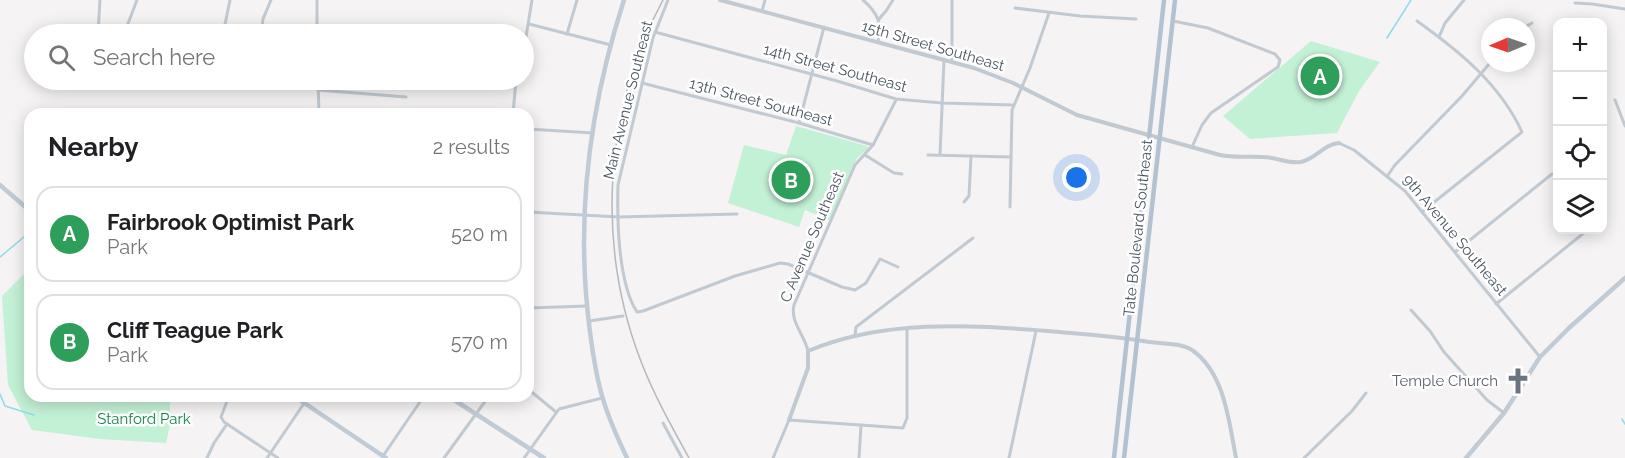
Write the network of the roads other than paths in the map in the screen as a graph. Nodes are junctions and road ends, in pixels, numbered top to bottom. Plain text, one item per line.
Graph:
1 (100, 0) edge
2 (137, 0) edge
3 (230, 0) edge
4 (271, 0) edge
5 (317, 0) edge
6 (532, 0) edge
7 (577, 0) edge
8 (624, 0) edge
9 (668, 0) edge
10 (720, 0) edge
11 (765, 0) edge
12 (863, 0) edge
13 (893, 0) edge
14 (952, 0) edge
15 (1164, 0) edge
16 (1175, 0) edge
17 (1464, 0) edge
18 (1575, 3) dead end
19 (1016, 8) dead end
20 (1625, 9) edge
21 (762, 11) junction
22 (1049, 12) junction
23 (879, 19) junction
24 (1136, 19) dead end
25 (1173, 21) junction
26 (1417, 21) dead end
27 (99, 24) edge
28 (128, 24) edge
29 (225, 24) edge
30 (263, 24) edge
31 (317, 24) edge
32 (529, 24) edge
33 (534, 25) edge
34 (824, 27) junction
35 (655, 32) junction
36 (567, 34) junction
37 (1439, 37) junction
38 (878, 42) junction
39 (610, 45) junction
40 (944, 60) junction
41 (952, 62) junction
42 (812, 74) junction
43 (1481, 74) junction
44 (642, 82) junction
45 (1021, 87) junction
46 (318, 90) joint
47 (515, 90) edge
48 (406, 97) dead end
49 (896, 99) junction
50 (1615, 100) dead end
51 (942, 103) junction
52 (1013, 105) junction
53 (319, 108) edge
54 (514, 108) edge
55 (799, 123) junction
56 (1625, 126) edge
57 (534, 129) edge
58 (593, 133) junction
59 (1150, 135) junction
60 (1160, 137) junction
61 (1340, 144) joint
62 (873, 145) junction
63 (1192, 147) junction
64 (865, 155) junction
65 (928, 155) dead end
66 (940, 155) junction
67 (971, 156) junction
68 (1011, 157) junction
69 (902, 174) dead end
70 (1552, 174) dead end
71 (1388, 175) junction
72 (0, 185) edge
73 (964, 202) dead end
74 (24, 206) edge
75 (1010, 207) dead end
76 (1423, 211) junction
77 (534, 212) edge
78 (737, 214) dead end
79 (584, 215) junction
80 (619, 217) junction
81 (1582, 234) edge
82 (973, 238) dead end
83 (1455, 252) junction
84 (898, 267) dead end
85 (809, 273) junction
86 (1624, 282) edge
87 (1496, 303) junction
88 (587, 306) junction
89 (534, 308) edge
90 (1411, 310) dead end
91 (623, 315) dead end
92 (589, 321) junction
93 (907, 329) junction
94 (1036, 330) junction
95 (855, 336) junction
96 (1127, 338) junction
97 (1137, 340) junction
98 (808, 351) junction
99 (1540, 357) junction
100 (1366, 393) dead end
101 (534, 394) edge
102 (602, 398) junction
103 (227, 402) edge
104 (420, 402) edge
105 (458, 402) edge
106 (484, 402) edge
107 (304, 403) joint
108 (556, 412) junction
109 (476, 413) junction
110 (1504, 413) junction
111 (789, 420) junction
112 (663, 423) dead end
113 (226, 424) junction
114 (861, 425) junction
115 (530, 449) junction
116 (270, 453) junction
117 (385, 457) edge
118 (207, 458) edge
119 (267, 458) edge
120 (278, 458) edge
121 (444, 458) edge
122 (524, 458) edge
123 (544, 458) edge
124 (627, 458) edge
125 (682, 458) edge
126 (773, 458) edge
127 (859, 458) edge
128 (1009, 458) edge
129 (1114, 458) edge
130 (1124, 458) edge
131 (1236, 458) edge
132 (1304, 458) edge
133 (1466, 458) edge

1 - 27 street
2 - 28 street
3 - 29 street
4 - 30 street
5 - 31 street
6 - 32 street
7 - 36 street
8 - 39 main road
9 - 35 street, Main Avenue Southeast
10 - 21 street, 15th Street Southeast
11 - 21 street
12 - 23 street
13 - 23 street
14 - 41 street
15 - 59 main road, Tate Boulevard Southeast
16 - 25 main road, Tate Boulevard Southeast
17 - 37 street
18 - 20 street
19 - 22 street
21 - 34 street, 15th Street Southeast
22 - 24 street
22 - 45 street
23 - 38 street
25 - 60 main road, Tate Boulevard Southeast
25 - 63 street
26 - 37 street
33 - 36 street
34 - 38 street, 15th Street Southeast
34 - 42 street
35 - 42 street, 14th Street Southeast
35 - 44 street, Main Avenue Southeast
36 - 39 street
37 - 43 street
38 - 40 street, 15th Street Southeast
39 - 58 main road
40 - 41 street, 15th Street Southeast
40 - 51 street
41 - 45 street, 15th Street Southeast
42 - 49 street, 14th Street Southeast
42 - 55 street
43 - 71 street
43 - 76 street
44 - 55 street, 13th Street Southeast
44 - 80 street, Main Avenue Southeast
45 - 52 street
45 - 59 street, 15th Street Southeast
46 - 48 street
46 - 53 street
47 - 54 street
49 - 51 street, 14th Street Southeast
49 - 62 street, C Avenue Southeast
50 - 56 street
51 - 52 street, 14th Street Southeast
51 - 66 street
52 - 68 street
55 - 62 street, 13th Street Southeast
57 - 58 street
58 - 79 main road
59 - 60 street, 15th Street Southeast
59 - 96 main road, Tate Boulevard Southeast
60 - 63 street, 15th Street Southeast
60 - 97 main road, Tate Boulevard Southeast
61 - 63 street, 15th Street Southeast
61 - 71 street, 9th Avenue Southeast
62 - 64 street, C Avenue Southeast
64 - 69 street
64 - 85 street, C Avenue Southeast
65 - 66 street
66 - 67 street
67 - 68 street
67 - 73 street
68 - 75 street
70 - 83 street
71 - 76 street, 9th Avenue Southeast
72 - 74 main road
76 - 83 street, 9th Avenue Southeast
77 - 79 street
78 - 80 street
79 - 80 street
79 - 88 main road
80 - 85 street, Main Avenue Southeast
81 - 87 street
82 - 95 street
83 - 87 street, 9th Avenue Southeast
84 - 85 street
85 - 98 street, C Avenue Southeast
86 - 99 main road
87 - 99 street, 9th Avenue Southeast
88 - 89 street
88 - 92 main road
90 - 110 street
91 - 92 street
92 - 102 main road
93 - 94 street
93 - 95 street
93 - 114 street
94 - 96 street
94 - 128 street
95 - 98 street
96 - 97 street
96 - 129 main road, Tate Boulevard Southeast
97 - 130 main road, Tate Boulevard Southeast
97 - 131 street
98 - 111 street
99 - 110 main road
100 - 132 street
101 - 108 street
102 - 108 street
102 - 124 main road
103 - 113 street
104 - 117 street
105 - 109 main road
106 - 109 street
107 - 116 street
107 - 117 main road
108 - 115 street
109 - 115 main road
109 - 121 street
110 - 133 main road
111 - 114 street
111 - 126 street
112 - 125 street
113 - 116 street
113 - 118 street
114 - 127 street
115 - 122 street
115 - 123 main road
116 - 119 street
116 - 120 street

